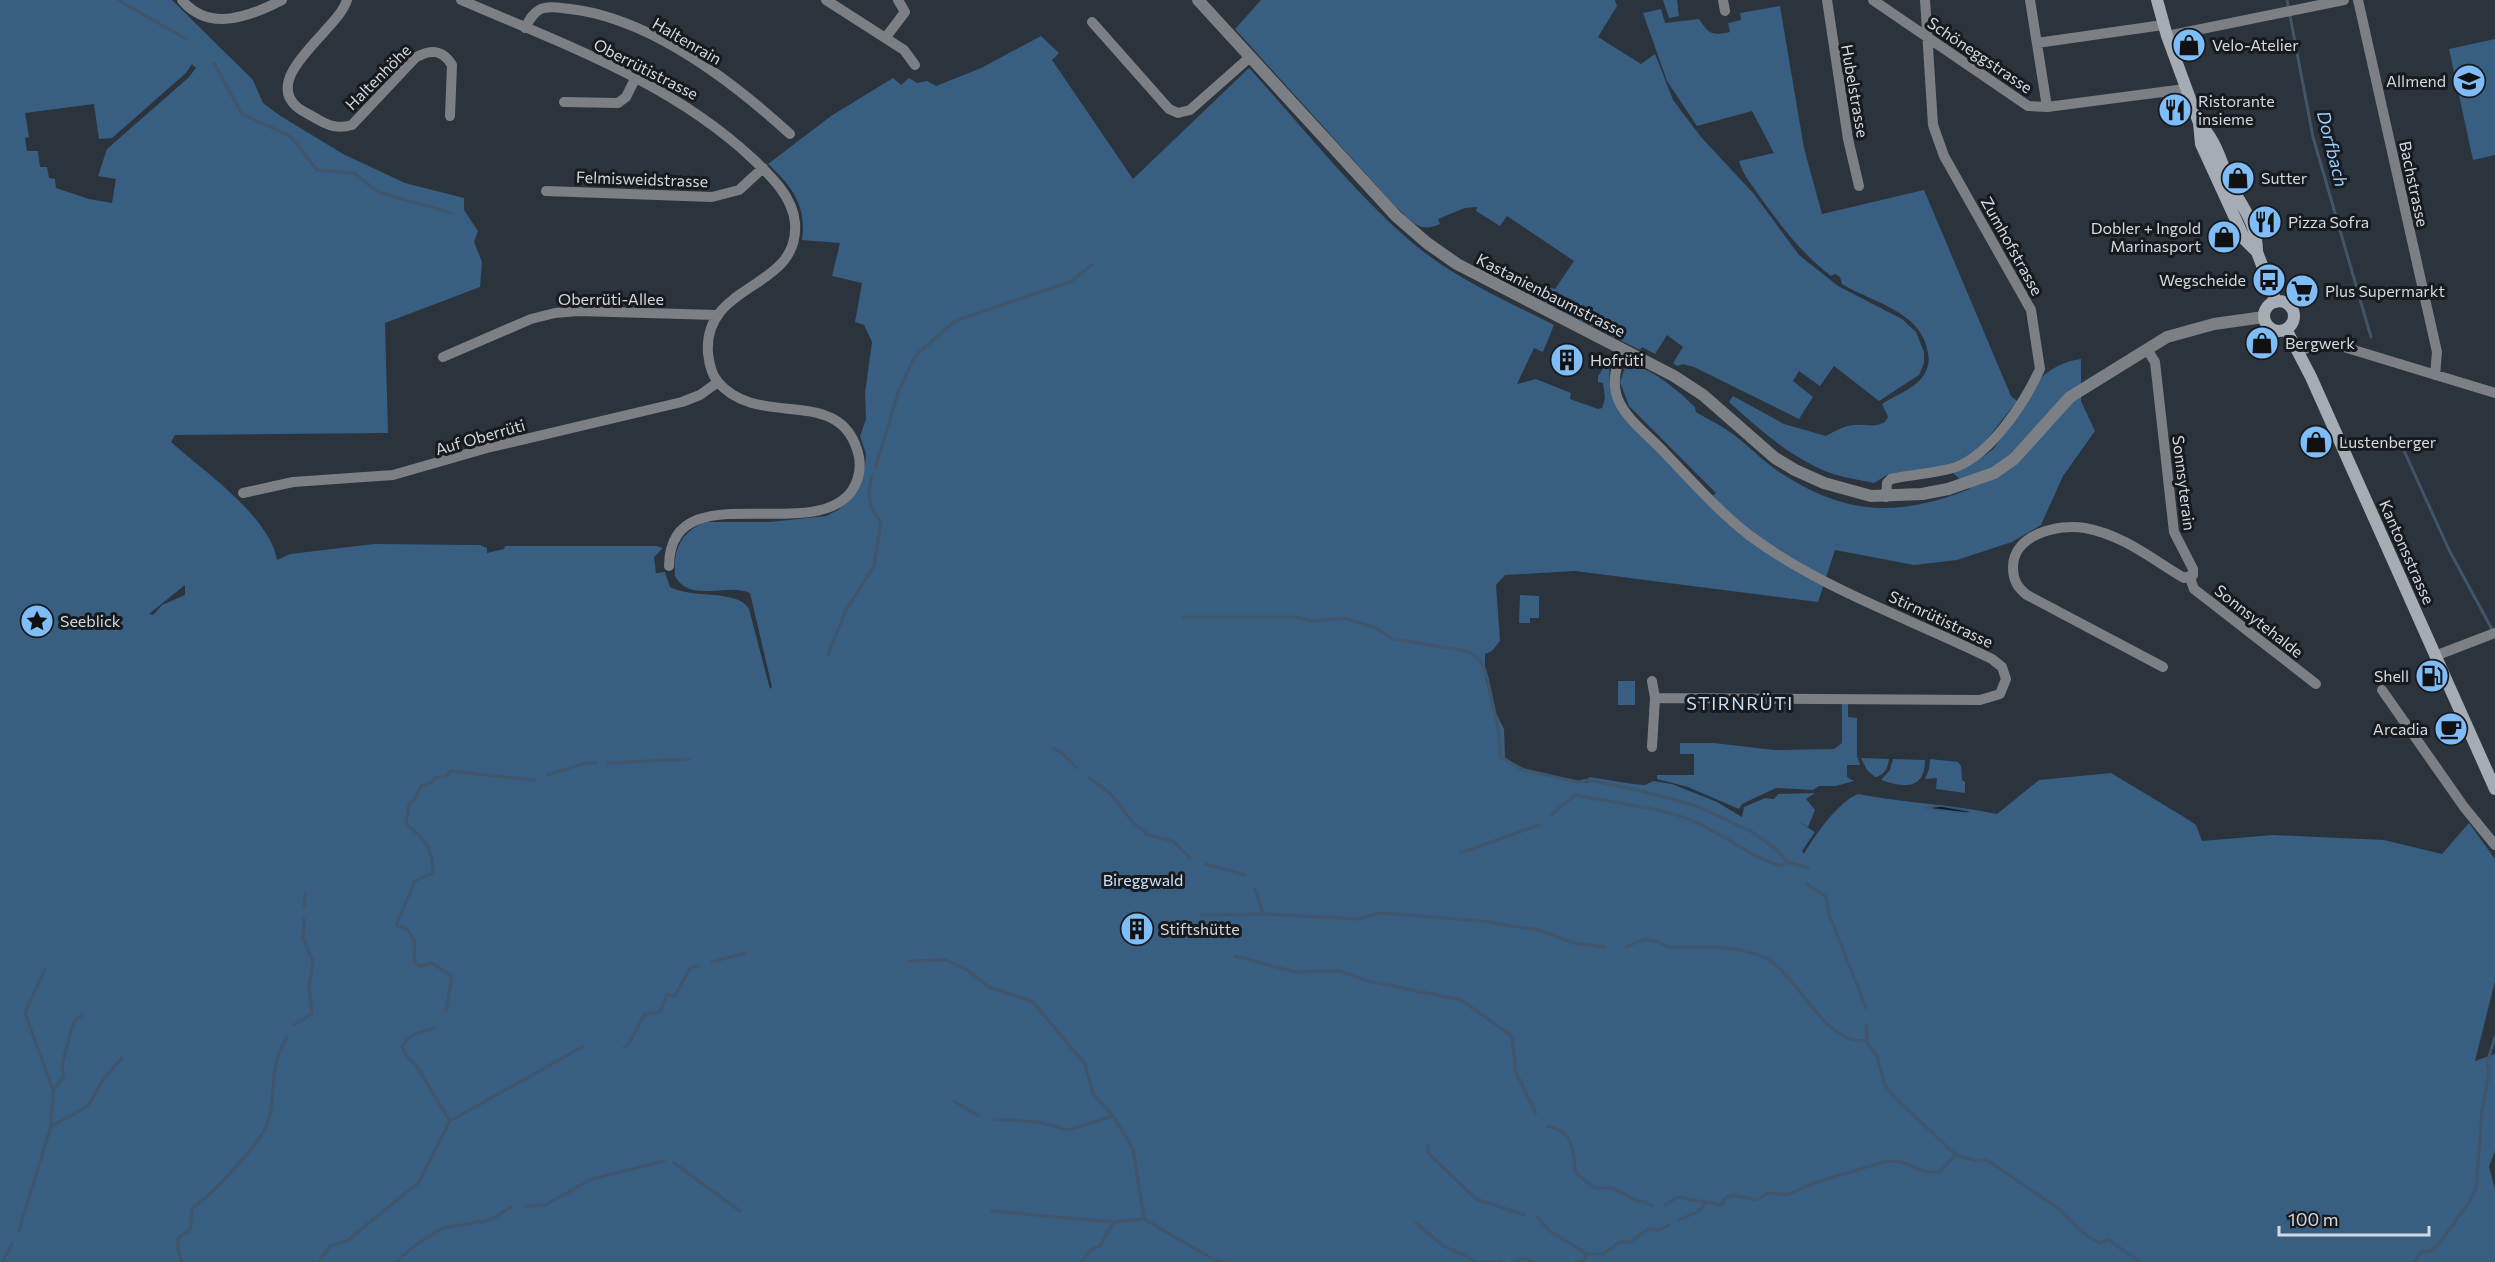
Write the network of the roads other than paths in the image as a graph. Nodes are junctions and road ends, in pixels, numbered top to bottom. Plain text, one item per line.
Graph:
1 (182, 0) edge
2 (282, 0) edge
3 (347, 0) edge
4 (461, 0) edge
5 (826, 0) edge
6 (898, 0) edge
7 (1198, 0) edge
8 (1827, 0) edge
9 (1874, 0) edge
10 (1925, 0) edge
11 (2030, 0) edge
12 (2157, 0) edge
13 (2344, 0) edge
14 (2358, 0) edge
15 (1092, 22) dead end
16 (525, 28) junction
17 (2165, 30) junction
18 (886, 37) junction
19 (1929, 39) junction
20 (2037, 43) junction
21 (1250, 57) junction
22 (915, 65) dead end
23 (636, 77) junction
24 (2185, 89) junction
25 (564, 102) dead end
26 (2047, 107) junction
27 (450, 116) dead end
28 (790, 134) dead end
29 (763, 168) junction
30 (1859, 186) dead end
31 (546, 191) dead end
32 (2277, 302) junction
33 (716, 315) junction
34 (2264, 317) junction
35 (2286, 329) junction
36 (1623, 350) junction
37 (2148, 351) junction
38 (2299, 351) junction
39 (443, 357) dead end
40 (2435, 375) junction
41 (717, 382) junction
42 (2495, 393) edge
43 (243, 493) dead end
44 (1886, 497) junction
45 (669, 566) dead end
46 (2190, 578) junction
47 (2491, 634) edge
48 (2435, 656) junction
49 (2163, 667) dead end
50 (1652, 681) dead end
51 (2316, 684) dead end
52 (2382, 690) dead end
53 (1655, 698) junction
54 (1652, 747) dead end
55 (2495, 789) edge
56 (2495, 846) edge

1 - 2 street
3 - 27 street, Haltenhöhe
4 - 16 street, Oberrütistrasse
5 - 18 street
6 - 18 street
7 - 21 street, Kastanienbaumstrasse
8 - 30 street, Hubelstrasse
9 - 19 street, Schöneggstrasse
10 - 19 street, Zumhofstrasse
11 - 20 street
12 - 17 main road
13 - 17 street
14 - 40 street, Bachstrasse
15 - 21 street
16 - 23 street, Oberrütistrasse
16 - 28 street, Haltenrain
17 - 20 street
17 - 24 main road
18 - 22 street
19 - 26 street, Schöneggstrasse
19 - 44 street, Zumhofstrasse
20 - 26 street
21 - 36 street, Kastanienbaumstrasse
23 - 25 street
23 - 29 street, Oberrütistrasse
24 - 26 street, Schöneggstrasse
24 - 32 main road
29 - 31 street, Felmisweidstrasse
29 - 33 street, Oberrütistrasse
32 - 34 main road
32 - 35 main road
33 - 39 street, Oberrüti-Allee
33 - 41 street
34 - 35 main road
34 - 37 street, Kastanienbaumstrasse
35 - 38 main road, Kantonsstrasse
36 - 44 street, Kastanienbaumstrasse
36 - 53 street, Stirnrütistrasse
37 - 44 street, Kastanienbaumstrasse
37 - 46 street, Sonnsyterain
38 - 40 street
38 - 48 main road, Kantonsstrasse
40 - 42 street
41 - 43 street, Auf Oberrüti
41 - 45 street
46 - 49 street
46 - 51 street, Sonnsytehalde
47 - 48 street
48 - 55 main road, Kantonsstrasse
50 - 53 street
52 - 56 street
53 - 54 street

